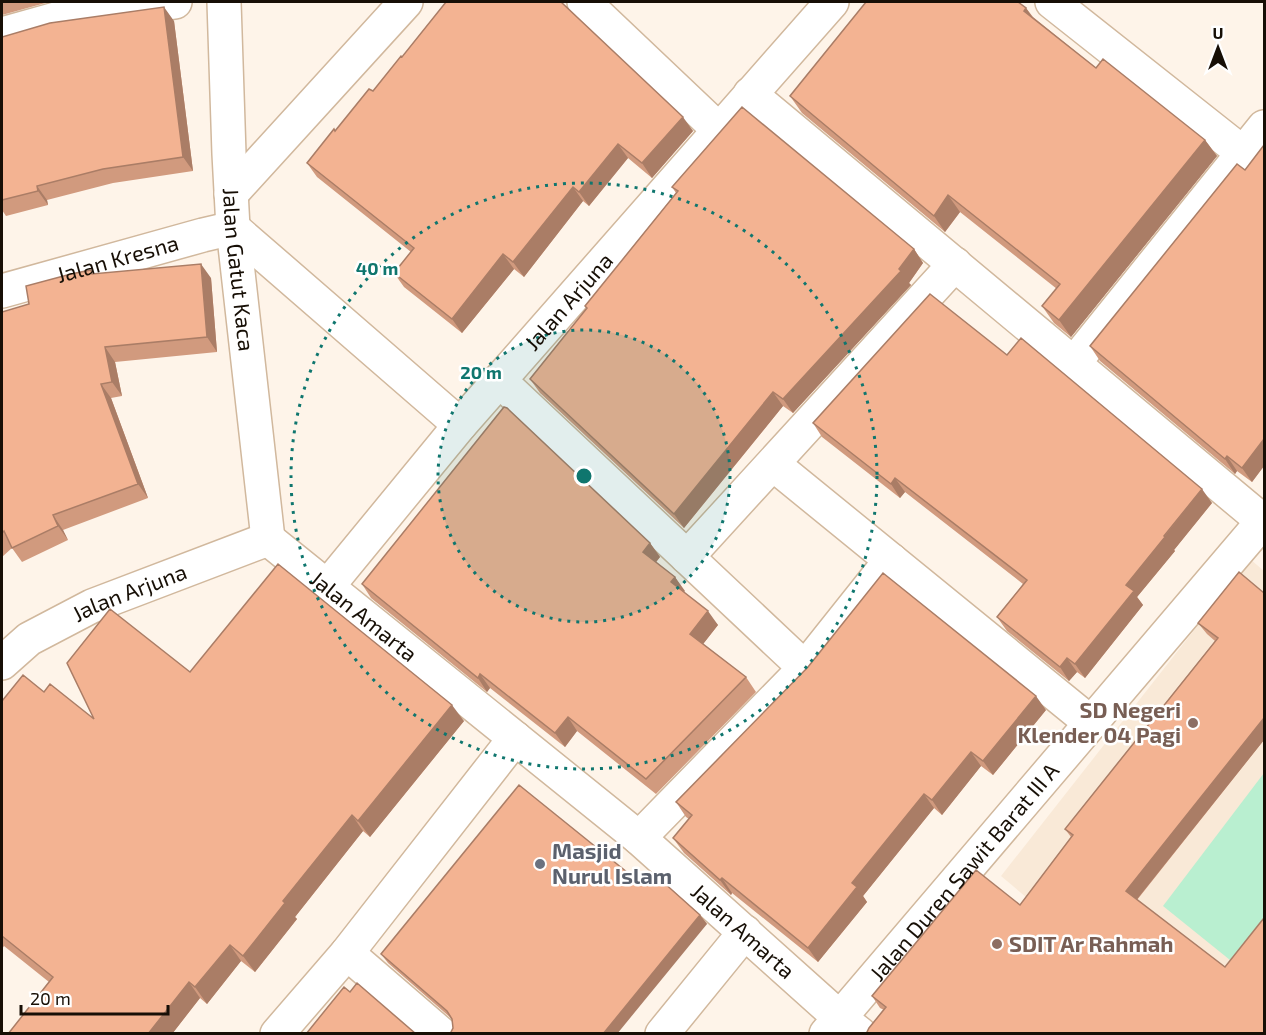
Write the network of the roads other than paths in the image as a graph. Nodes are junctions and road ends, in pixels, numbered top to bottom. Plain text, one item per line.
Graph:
1 (175, 2) edge
2 (224, 2) edge
3 (406, 2) edge
4 (584, 2) edge
5 (832, 2) edge
6 (1052, 2) edge
7 (2, 34) edge
8 (750, 94) junction
9 (1264, 127) edge
10 (719, 130) junction
11 (1243, 153) junction
12 (231, 194) junction
13 (234, 228) junction
14 (955, 264) junction
15 (2, 291) edge
16 (1074, 363) junction
17 (500, 381) junction
18 (460, 425) junction
19 (773, 464) junction
20 (1264, 521) edge
21 (267, 539) junction
22 (687, 557) junction
23 (891, 560) junction
24 (327, 587) junction
25 (2, 663) edge
26 (805, 668) junction
27 (1091, 723) junction
28 (515, 738) junction
29 (639, 838) junction
30 (745, 932) junction
31 (347, 953) junction
32 (842, 1028) edge
33 (277, 1034) edge
34 (441, 1034) edge
35 (662, 1034) edge

1 - 7 street
2 - 12 street, Jalan Gatut Kaca
3 - 12 street
4 - 10 street
5 - 8 street, Jalan Arjuna
6 - 11 street
8 - 10 street, Jalan Arjuna
8 - 14 street
9 - 11 street
10 - 17 street, Jalan Arjuna
11 - 16 street
12 - 13 street, Jalan Gatut Kaca
13 - 15 street, Jalan Kresna
13 - 18 street
13 - 21 street, Jalan Gatut Kaca
14 - 16 street
14 - 19 street
16 - 20 street
17 - 18 street, Jalan Arjuna
17 - 22 street
18 - 24 street, Jalan Arjuna
19 - 22 street
19 - 23 street
20 - 27 street, Jalan Duren Sawit Barat III A
21 - 24 street, Jalan Amarta
21 - 25 street, Jalan Arjuna
22 - 26 street
23 - 26 street
23 - 27 street
24 - 28 street, Jalan Amarta
26 - 29 street
27 - 32 street, Jalan Duren Sawit Barat III A
28 - 29 street, Jalan Amarta
28 - 31 street
29 - 30 street, Jalan Amarta
30 - 32 street, Jalan Amarta
30 - 35 street
31 - 33 street
31 - 34 street

